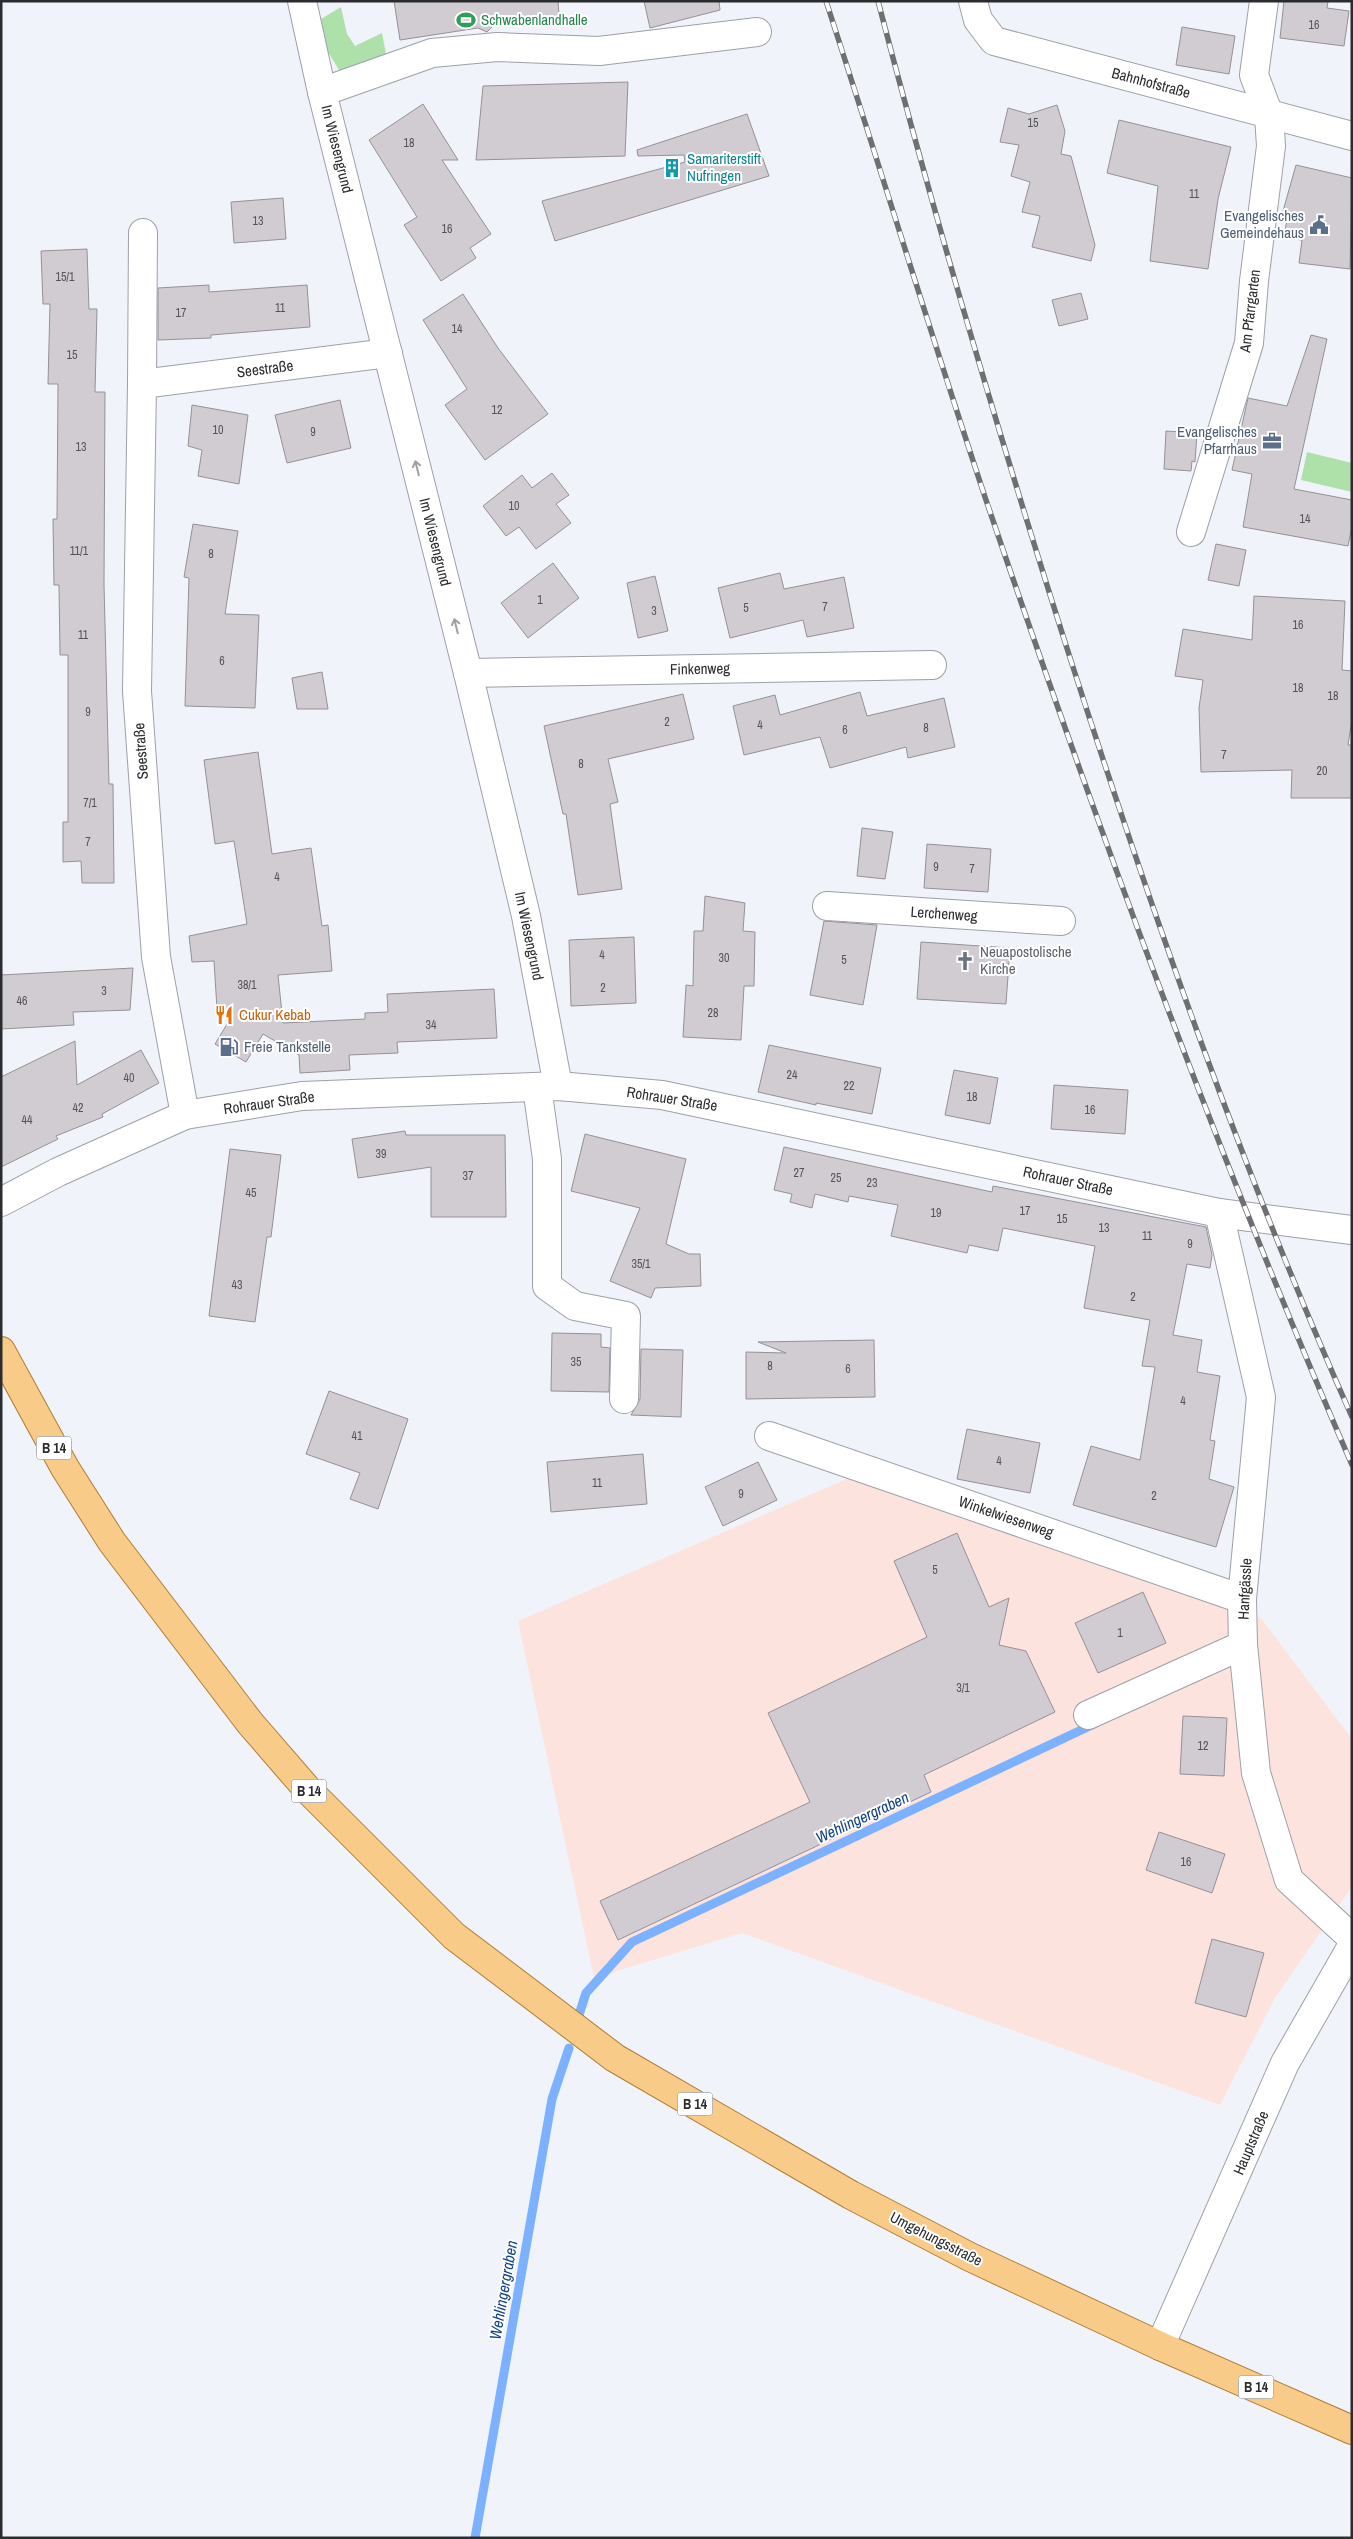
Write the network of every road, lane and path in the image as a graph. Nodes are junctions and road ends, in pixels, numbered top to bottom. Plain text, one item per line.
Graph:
1 (302, 1) edge
2 (973, 1) edge
3 (1264, 1) edge
4 (757, 32) dead end
5 (322, 92) junction
6 (1269, 115) junction
7 (1352, 136) edge
8 (143, 233) dead end
9 (388, 353) junction
10 (142, 384) junction
11 (1191, 532) dead end
12 (932, 665) dead end
13 (468, 673) junction
14 (827, 906) dead end
15 (1061, 921) dead end
16 (547, 1086) junction
17 (185, 1115) junction
18 (1, 1202) edge
19 (1219, 1213) junction
20 (1352, 1230) edge
21 (1, 1351) edge
22 (624, 1399) dead end
23 (769, 1436) dead end
24 (1242, 1599) junction
25 (1243, 1645) junction
26 (1088, 1714) dead end
27 (1352, 1938) edge
28 (1352, 1946) edge
29 (1160, 2346) junction
30 (1352, 2430) edge

1 - 5 street, Im Wiesengrund
2 - 6 street, Bahnhofstraße
3 - 6 street, Am Pfarrgarten
4 - 5 street
5 - 9 street, Im Wiesengrund
6 - 7 street, Bahnhofstraße
6 - 11 street, Am Pfarrgarten
8 - 10 street, Seestraße
9 - 10 street, Seestraße
13 -> 9 street, Im Wiesengrund
10 - 17 street, Seestraße
12 - 13 street, Finkenweg
13 - 16 street, Im Wiesengrund
14 - 15 street, Lerchenweg
16 - 17 street, Rohrauer Straße
16 - 19 street, Rohrauer Straße
16 - 22 street, Im Wiesengrund
17 - 18 street, Rohrauer Straße
19 - 20 street, Rohrauer Straße
19 - 24 street, Hanfgässle
21 - 29 main road, Umgehungsstraße / B 14
23 - 24 street, Winkelwiesenweg
24 - 25 street, Hanfgässle
25 - 26 street
25 - 27 street, Hanfgässle
28 - 29 street, Hauptstraße
29 - 30 main road, Umgehungsstraße / B 14

